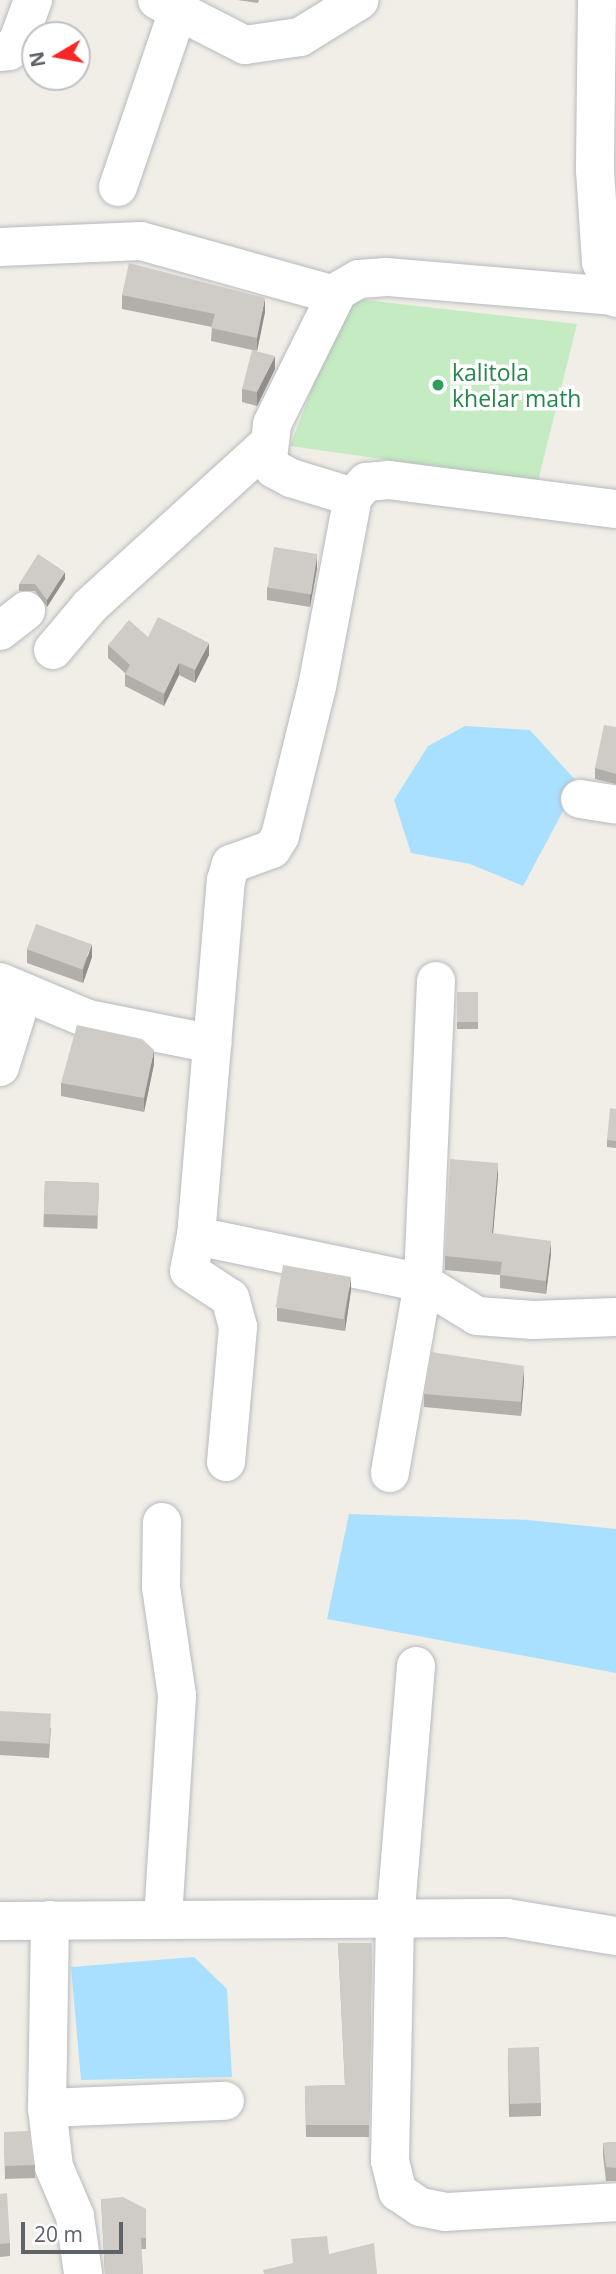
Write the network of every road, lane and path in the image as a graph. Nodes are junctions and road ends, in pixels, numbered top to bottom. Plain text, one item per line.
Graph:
1 (33, 0) edge
2 (360, 0) edge
3 (597, 0) edge
4 (168, 6) edge
5 (0, 52) edge
6 (118, 187) dead end
7 (0, 247) edge
8 (335, 295) junction
9 (615, 297) edge
10 (267, 445) junction
11 (353, 497) junction
12 (616, 509) edge
13 (53, 650) dead end
14 (436, 981) dead end
15 (11, 987) edge
16 (213, 1044) junction
17 (0, 1067) edge
18 (196, 1236) junction
19 (423, 1283) junction
20 (616, 1317) edge
21 (226, 1462) dead end
22 (390, 1473) dead end
23 (162, 1522) dead end
24 (416, 1666) dead end
25 (163, 1917) junction
26 (50, 1920) junction
27 (395, 1921) junction
28 (0, 1922) edge
29 (616, 1936) edge
30 (225, 2101) dead end
31 (47, 2108) junction
32 (616, 2202) edge
33 (83, 2274) edge

1 - 5 street
2 - 4 street
3 - 9 street
4 - 6 street
7 - 8 street
8 - 9 street
8 - 10 street
10 - 11 street
10 - 13 street
11 - 12 street
11 - 16 street
14 - 19 street
15 - 16 street
15 - 17 street
16 - 18 street
18 - 19 street
18 - 21 street
19 - 20 street
19 - 22 street
23 - 25 street
24 - 27 street
25 - 26 street
25 - 27 street
26 - 28 street
26 - 31 street
27 - 29 street
27 - 32 street
30 - 31 street
31 - 33 street

